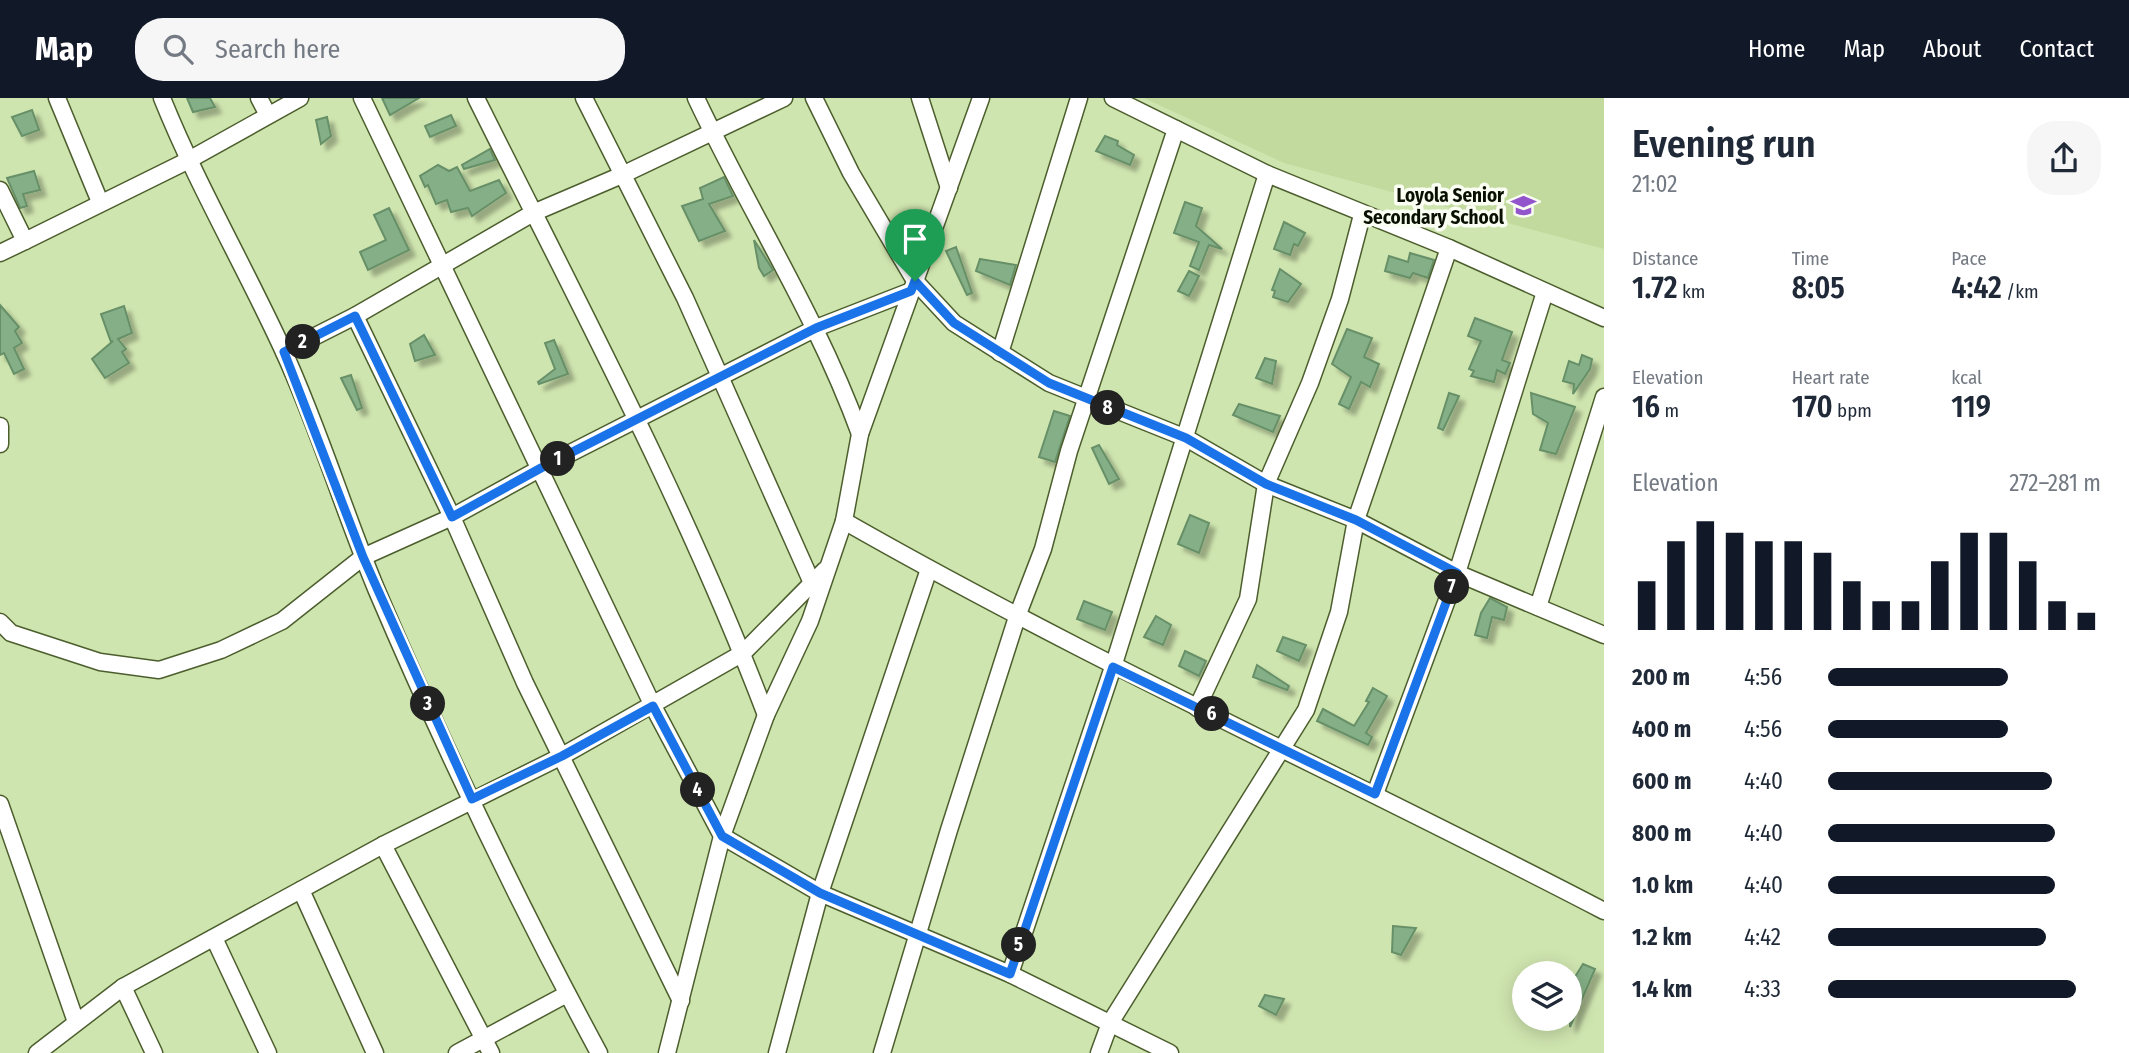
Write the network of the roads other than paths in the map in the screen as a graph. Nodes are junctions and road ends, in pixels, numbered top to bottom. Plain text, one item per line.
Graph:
1 (57, 98) edge
2 (162, 98) edge
3 (259, 98) edge
4 (300, 98) edge
5 (362, 98) edge
6 (476, 98) edge
7 (583, 98) edge
8 (696, 98) edge
9 (784, 98) edge
10 (814, 98) edge
11 (920, 98) edge
12 (981, 98) edge
13 (1079, 98) edge
14 (1113, 98) edge
15 (268, 116) junction
16 (1176, 129) junction
17 (713, 134) junction
18 (187, 161) junction
19 (1267, 174) junction
20 (622, 175) junction
21 (950, 188) junction
22 (0, 190) edge
23 (100, 202) junction
24 (533, 213) junction
25 (1362, 215) junction
26 (25, 241) junction
27 (1449, 248) junction
28 (0, 253) edge
29 (442, 262) junction
30 (913, 286) junction
31 (1545, 292) junction
32 (355, 316) junction
33 (1604, 318) edge
34 (816, 328) junction
35 (284, 352) junction
36 (1000, 353) junction
37 (719, 376) junction
38 (1604, 397) edge
39 (1088, 400) junction
40 (637, 420) junction
41 (0, 426) edge
42 (860, 433) junction
43 (1186, 438) junction
44 (0, 444) edge
45 (541, 468) junction
46 (1266, 484) junction
47 (452, 517) junction
48 (1356, 520) junction
49 (844, 521) junction
50 (363, 557) junction
51 (827, 568) junction
52 (929, 569) junction
53 (1457, 573) junction
54 (812, 583) junction
55 (1538, 607) junction
56 (1018, 614) junction
57 (0, 622) edge
58 (1604, 635) edge
59 (743, 653) junction
60 (1113, 667) junction
61 (653, 706) junction
62 (1197, 708) junction
63 (766, 715) junction
64 (1282, 748) junction
65 (562, 756) junction
66 (1375, 794) junction
67 (472, 799) junction
68 (0, 804) edge
69 (722, 836) junction
70 (383, 845) junction
71 (301, 890) junction
72 (820, 893) junction
73 (1604, 911) edge
74 (917, 933) junction
75 (214, 938) junction
76 (1010, 974) junction
77 (122, 987) junction
78 (567, 994) junction
79 (681, 1001) junction
80 (76, 1022) junction
81 (1111, 1023) junction
82 (483, 1037) junction
83 (37, 1053) edge
84 (154, 1053) edge
85 (268, 1053) edge
86 (375, 1053) edge
87 (457, 1053) edge
88 (491, 1053) edge
89 (598, 1053) edge
90 (667, 1053) edge
91 (778, 1053) edge
92 (882, 1053) edge
93 (1099, 1053) edge
94 (1170, 1053) edge

1 - 23 street
2 - 18 street
3 - 15 street
4 - 15 street
5 - 29 street
6 - 24 street
7 - 20 street
8 - 17 street
9 - 17 street
10 - 30 street
11 - 21 street
12 - 21 street
13 - 36 street
14 - 16 street
15 - 18 street
16 - 19 street
16 - 39 street
17 - 20 street
17 - 34 street
18 - 23 street
18 - 35 street
19 - 25 street
19 - 43 street
20 - 24 street
20 - 37 street
21 - 30 street
22 - 26 street
23 - 26 street
24 - 29 street
24 - 40 street
25 - 27 street
25 - 46 street
26 - 28 street
27 - 31 street
27 - 48 street
29 - 32 street
29 - 45 street
30 - 34 street
30 - 36 street
30 - 42 street
31 - 33 street
31 - 53 street
32 - 35 street
32 - 47 street
34 - 37 street
34 - 42 street
35 - 50 street
36 - 39 street
37 - 40 street
37 - 54 street
38 - 55 street
39 - 43 street
39 - 56 street
40 - 45 street
40 - 59 street
41 - 44 street
42 - 49 street
43 - 46 street
43 - 60 street
45 - 47 street
45 - 61 street
46 - 48 street
46 - 62 street
47 - 50 street
47 - 65 street
48 - 53 street
48 - 64 street
49 - 51 street
49 - 52 street
50 - 57 street
50 - 67 street
51 - 54 street
51 - 63 street
52 - 56 street
52 - 72 street
53 - 55 street
53 - 66 street
54 - 59 street
55 - 58 street
56 - 60 street
56 - 74 street
59 - 61 street
59 - 63 street
60 - 62 street
60 - 76 street
61 - 65 street
61 - 69 street
62 - 64 street
63 - 69 street
64 - 66 street
64 - 81 street
65 - 67 street
65 - 79 street
66 - 73 street
67 - 70 street
67 - 78 street
68 - 80 street
69 - 72 street
69 - 79 street
70 - 71 street
70 - 82 street
71 - 75 street
71 - 86 street
72 - 74 street
72 - 91 street
74 - 76 street
74 - 92 street
75 - 77 street
75 - 85 street
76 - 81 street
77 - 80 street
77 - 84 street
78 - 82 street
78 - 89 street
79 - 90 street
80 - 83 street
81 - 93 street
81 - 94 street
82 - 87 street
82 - 88 street

